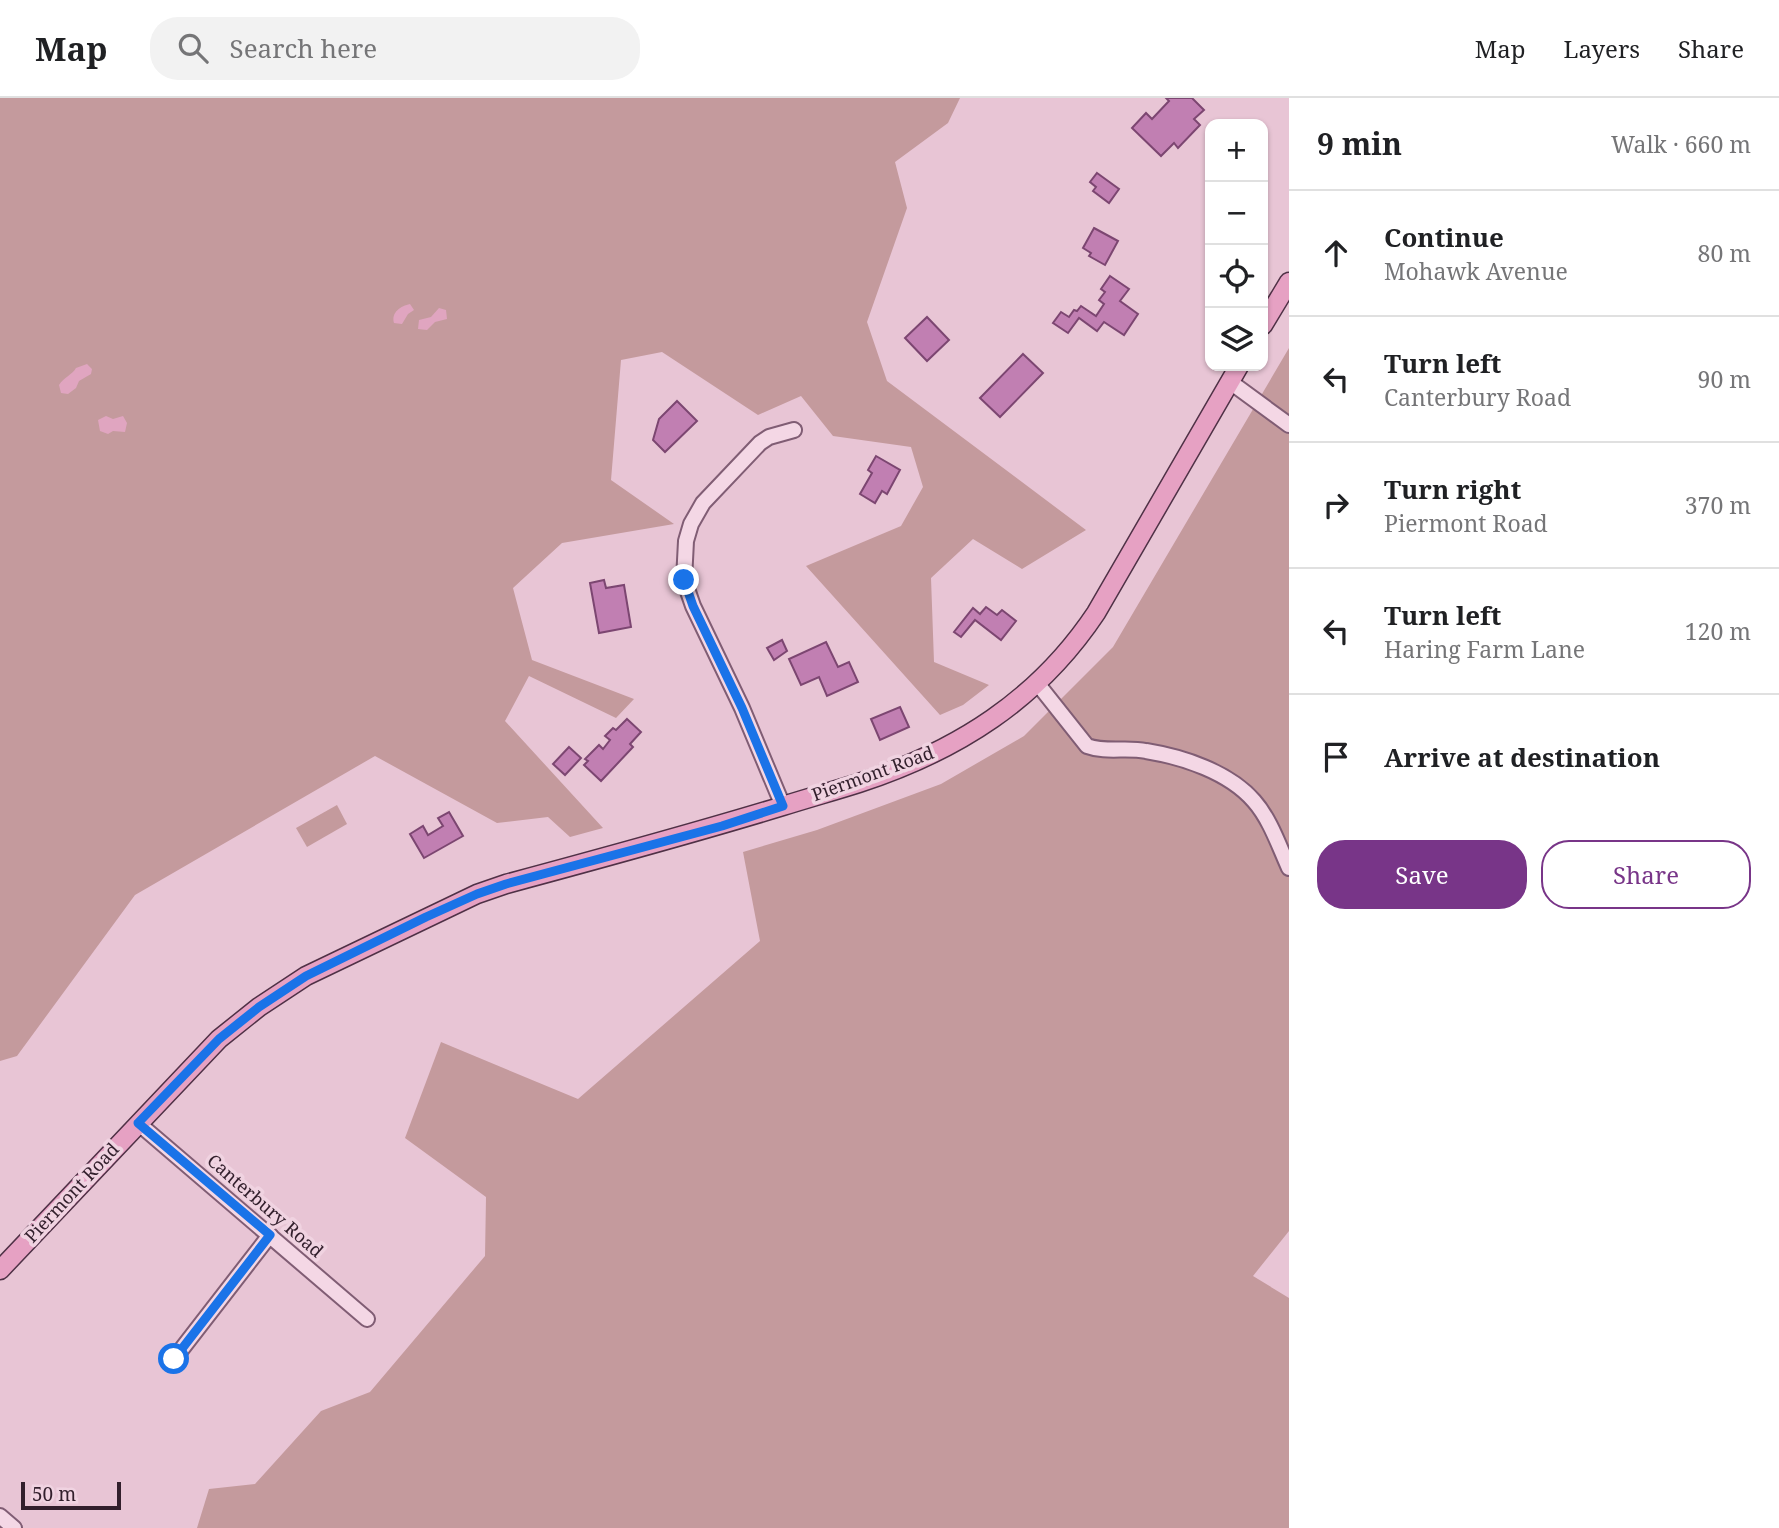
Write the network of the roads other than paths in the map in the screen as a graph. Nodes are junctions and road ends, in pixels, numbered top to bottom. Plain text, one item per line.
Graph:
1 (1289, 282) edge
2 (1268, 317) edge
3 (1234, 374) edge
4 (1289, 425) edge
5 (794, 430) dead end
6 (1037, 684) junction
7 (783, 806) junction
8 (1289, 868) edge
9 (138, 1123) junction
10 (270, 1235) junction
11 (0, 1270) edge
12 (367, 1319) dead end
13 (174, 1359) dead end
14 (0, 1516) edge
15 (14, 1528) edge

1 - 2 main road
3 - 4 street
3 - 6 main road, Piermont Road
5 - 7 street
6 - 7 main road, Piermont Road
6 - 8 street
7 - 9 main road, Piermont Road
9 - 10 street, Canterbury Road
9 - 11 main road, Piermont Road
10 - 12 street, Canterbury Road
10 - 13 street
14 - 15 street

